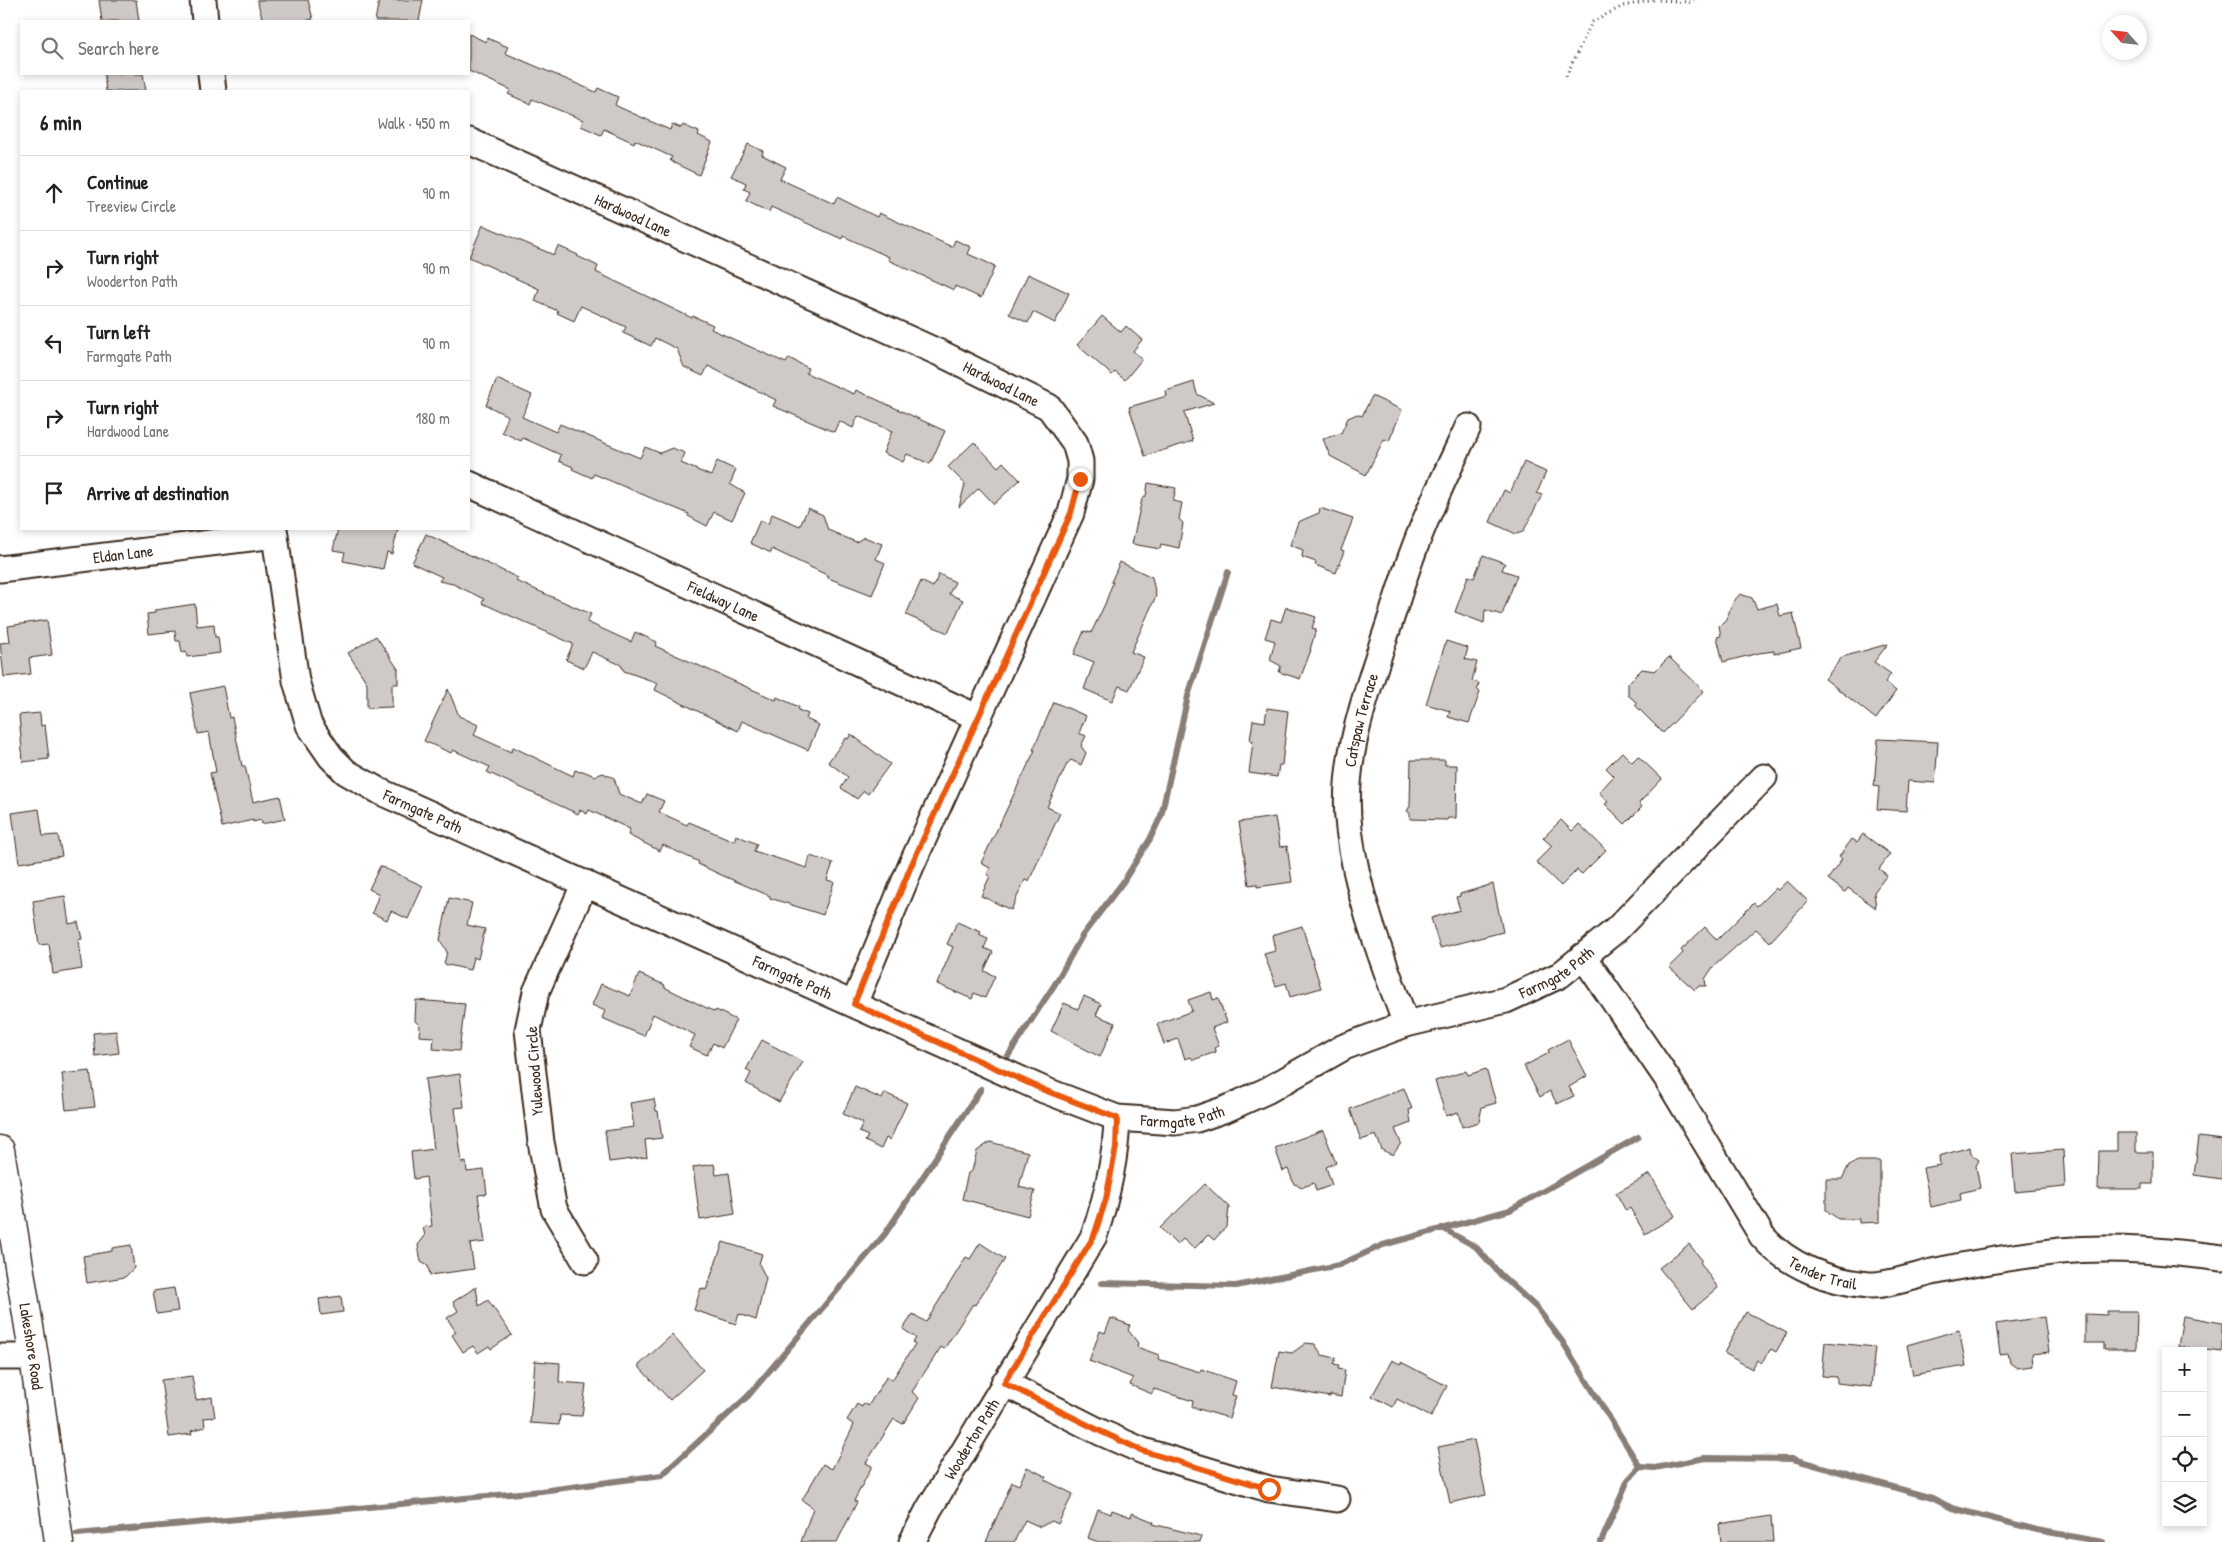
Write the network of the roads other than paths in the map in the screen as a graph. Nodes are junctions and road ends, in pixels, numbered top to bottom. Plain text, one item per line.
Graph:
1 (203, 0) edge
2 (205, 20) edge
3 (211, 75) edge
4 (213, 90) edge
5 (470, 141) edge
6 (1468, 427) dead end
7 (470, 484) edge
8 (274, 532) edge
9 (0, 569) edge
10 (979, 718) junction
11 (1764, 777) dead end
12 (585, 883) junction
13 (1583, 956) junction
14 (854, 1004) junction
15 (1406, 1024) junction
16 (1117, 1118) junction
17 (0, 1150) edge
18 (2222, 1258) edge
19 (585, 1261) dead end
20 (0, 1357) edge
21 (34, 1357) junction
22 (1004, 1383) junction
23 (1337, 1499) dead end
24 (59, 1542) edge
25 (912, 1542) edge

1 - 2 street
3 - 4 street
5 - 10 street, Hardwood Lane
6 - 15 street, Catspaw Terrace
7 - 10 street, Fieldway Lane
8 - 9 street, Eldan Lane
8 - 12 street, Farmgate Path
10 - 14 street, Hardwood Lane
11 - 13 street, Farmgate Path
12 - 14 street, Farmgate Path
12 - 19 street, Yulewood Circle
13 - 15 street, Farmgate Path
13 - 18 street, Tender Trail
14 - 16 street, Farmgate Path
15 - 16 street, Farmgate Path
16 - 22 street, Wooderton Path
17 - 21 street, Lakeshore Road
20 - 21 street
21 - 24 street, Lakeshore Road
22 - 23 street
22 - 25 street, Wooderton Path

